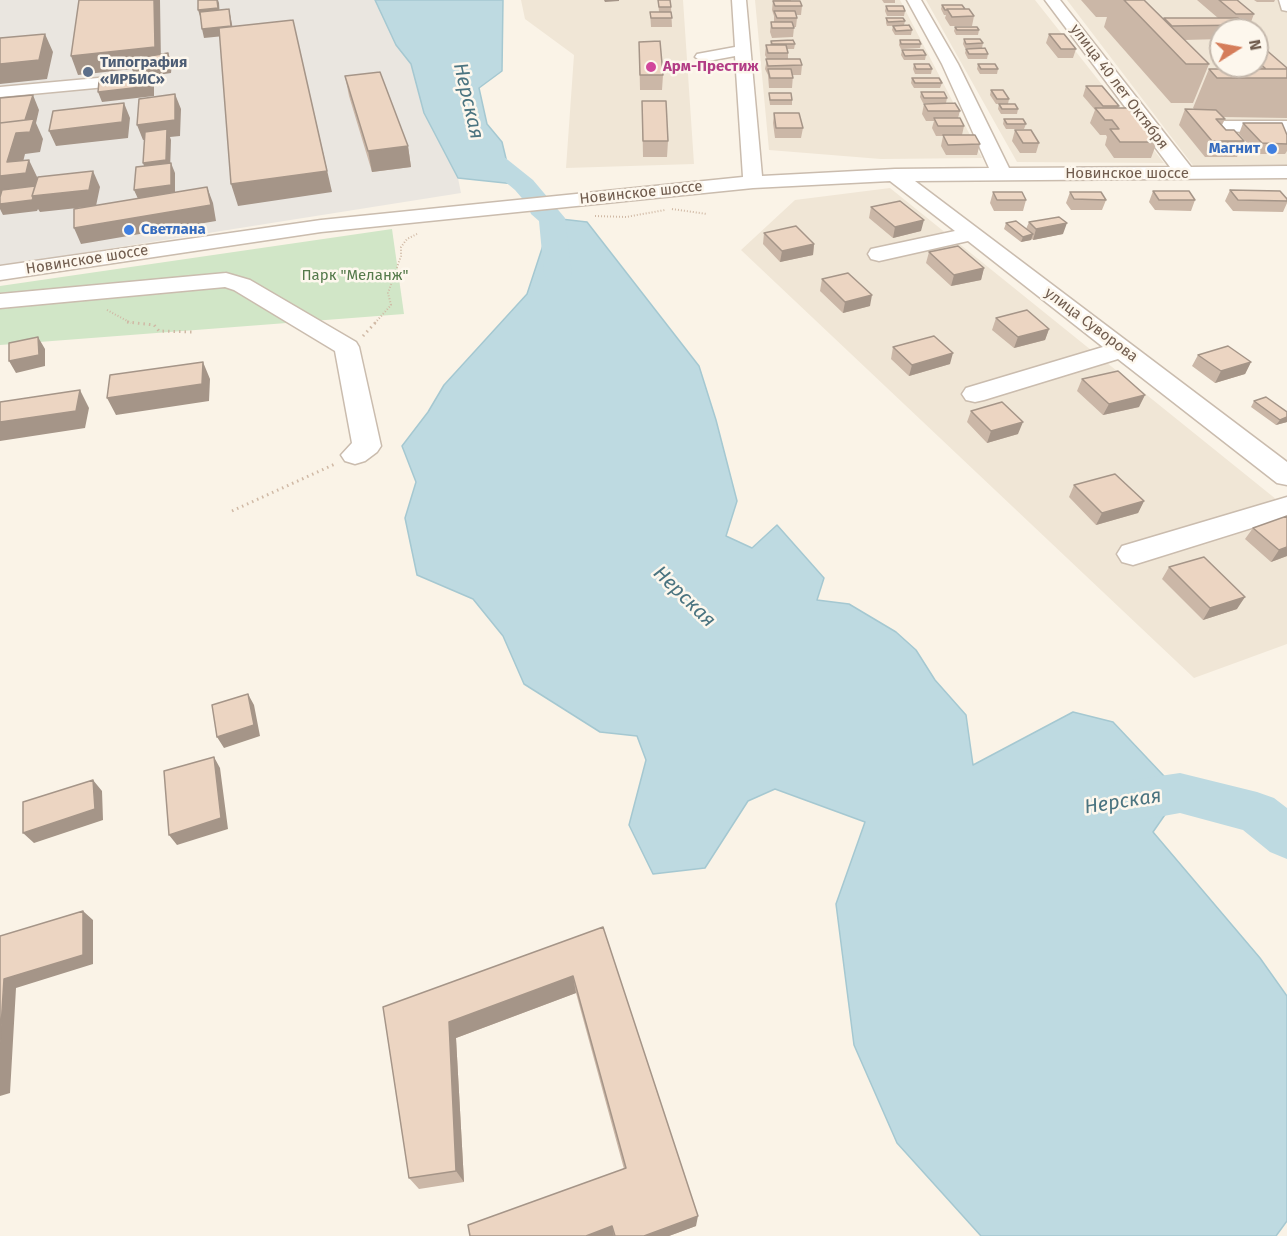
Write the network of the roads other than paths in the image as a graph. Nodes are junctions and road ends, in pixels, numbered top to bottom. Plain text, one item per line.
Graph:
1 (739, 0) edge
2 (914, 0) edge
3 (1052, 0) edge
4 (1286, 0) edge
5 (1287, 7) edge
6 (743, 50) junction
7 (703, 57) dead end
8 (149, 79) edge
9 (0, 92) edge
10 (1222, 127) edge
11 (1287, 127) edge
12 (1287, 172) edge
13 (1002, 174) junction
14 (1186, 174) junction
15 (895, 175) junction
16 (753, 182) junction
17 (972, 234) junction
18 (879, 254) dead end
19 (0, 273) edge
20 (0, 301) edge
21 (1124, 349) junction
22 (975, 394) dead end
23 (355, 455) road end
24 (1287, 476) edge
25 (1287, 507) edge
26 (1134, 554) dead end

1 - 6 street
2 - 13 street
3 - 14 street, улица 40 лет Октября
4 - 5 street
6 - 7 street
6 - 16 street
8 - 9 street
10 - 11 street
12 - 14 street, Новинское шоссе
13 - 14 street, Новинское шоссе
13 - 15 street, Новинское шоссе
15 - 16 street, Новинское шоссе
15 - 17 street, улица Суворова
16 - 19 street, Новинское шоссе
17 - 18 street
17 - 21 street, улица Суворова
20 - 23 street
21 - 22 street
21 - 24 street, улица Суворова
25 - 26 street

